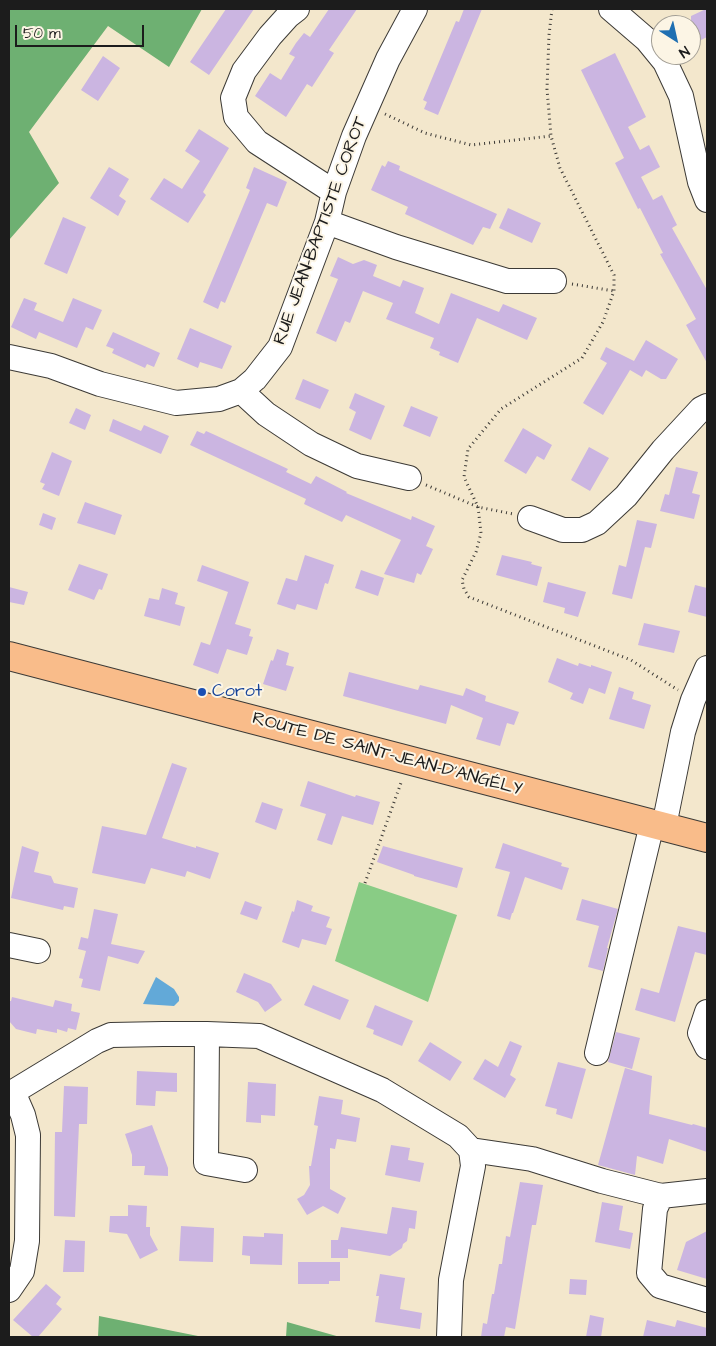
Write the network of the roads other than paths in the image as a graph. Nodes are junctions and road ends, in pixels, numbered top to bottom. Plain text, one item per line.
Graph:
1 (297, 9) edge
2 (414, 9) edge
3 (611, 9) edge
4 (334, 192) junction
5 (707, 200) edge
6 (327, 222) junction
7 (554, 281) road end
8 (9, 357) edge
9 (242, 391) junction
10 (707, 406) edge
11 (409, 478) road end
12 (530, 518) road end
13 (9, 656) edge
14 (707, 668) edge
15 (658, 825) junction
16 (707, 838) edge
17 (9, 945) edge
18 (38, 951) dead end
19 (707, 1012) edge
20 (207, 1034) junction
21 (707, 1047) edge
22 (597, 1053) dead end
23 (11, 1092) edge
24 (471, 1150) junction
25 (245, 1170) dead end
26 (707, 1191) edge
27 (660, 1196) junction
28 (9, 1290) edge
29 (707, 1300) edge
30 (449, 1337) edge

1 - 4 street
2 - 4 street, RUE JEAN-BAPTISTE COROT
3 - 5 street
4 - 6 street, RUE JEAN-BAPTISTE COROT
6 - 7 street
6 - 9 street, RUE JEAN-BAPTISTE COROT
8 - 9 street, RUE JEAN-BAPTISTE COROT
9 - 11 street
10 - 12 street
13 - 15 main road, ROUTE DE SAINT-JEAN-D'ANGÉLY
14 - 15 street
15 - 16 main road, ROUTE DE SAINT-JEAN-D'ANGÉLY
15 - 22 street
17 - 18 street
19 - 21 street
20 - 23 street
20 - 24 street
20 - 25 street
23 - 28 street
24 - 27 street
24 - 30 street
26 - 27 street
27 - 29 street

